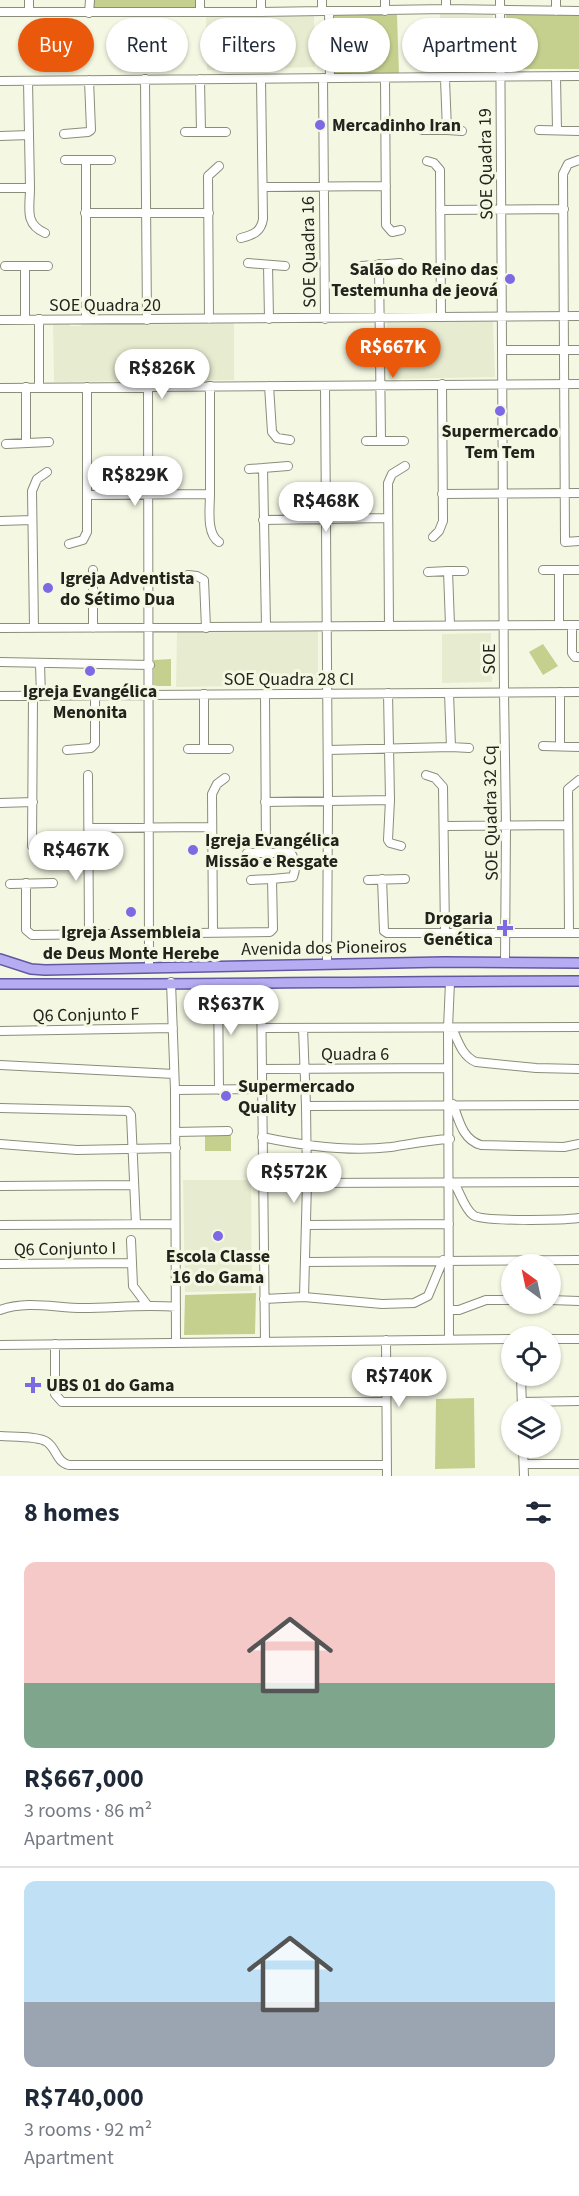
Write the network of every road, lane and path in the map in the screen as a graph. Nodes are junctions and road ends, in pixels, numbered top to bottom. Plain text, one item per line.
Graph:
1 (29, 0) edge
2 (90, 0) edge
3 (200, 0) edge
4 (261, 0) edge
5 (322, 0) edge
6 (385, 0) edge
7 (446, 0) edge
8 (500, 0) edge
9 (556, 0) edge
10 (446, 9) junction
11 (500, 10) junction
12 (579, 10) edge
13 (326, 11) junction
14 (385, 11) junction
15 (556, 11) junction
16 (0, 12) edge
17 (29, 12) junction
18 (200, 12) junction
19 (261, 12) junction
20 (89, 13) junction
21 (579, 76) edge
22 (556, 77) junction
23 (327, 78) junction
24 (500, 78) junction
25 (145, 79) junction
26 (200, 79) junction
27 (261, 79) junction
28 (385, 79) junction
29 (445, 79) junction
30 (89, 80) junction
31 (0, 81) edge
32 (28, 81) junction
33 (422, 130) dead end
34 (447, 130) junction
35 (539, 130) dead end
36 (557, 130) junction
37 (579, 130) edge
38 (462, 131) dead end
39 (185, 132) dead end
40 (201, 132) junction
41 (226, 132) dead end
42 (64, 134) dead end
43 (29, 135) junction
44 (0, 136) edge
45 (65, 160) dead end
46 (86, 160) junction
47 (111, 160) dead end
48 (579, 160) edge
49 (427, 161) dead end
50 (219, 166) dead end
51 (323, 185) junction
52 (386, 186) junction
53 (263, 187) junction
54 (0, 188) edge
55 (30, 188) junction
56 (564, 209) junction
57 (440, 210) junction
58 (501, 210) junction
59 (146, 212) junction
60 (85, 213) junction
61 (209, 213) junction
62 (401, 230) dead end
63 (45, 233) dead end
64 (242, 238) dead end
65 (248, 263) dead end
66 (400, 263) dead end
67 (379, 264) junction
68 (268, 265) junction
69 (5, 266) dead end
70 (48, 266) dead end
71 (285, 266) dead end
72 (362, 266) dead end
73 (25, 267) junction
74 (579, 316) edge
75 (441, 317) junction
76 (503, 317) junction
77 (565, 317) junction
78 (380, 318) junction
79 (25, 319) junction
80 (86, 319) junction
81 (209, 319) junction
82 (269, 319) junction
83 (325, 319) junction
84 (0, 320) edge
85 (39, 320) junction
86 (147, 320) junction
87 (503, 350) junction
88 (566, 350) junction
89 (579, 350) edge
90 (442, 384) junction
91 (565, 384) junction
92 (579, 384) edge
93 (503, 385) junction
94 (210, 386) junction
95 (269, 386) junction
96 (381, 386) junction
97 (26, 387) junction
98 (39, 387) junction
99 (87, 387) junction
100 (148, 387) junction
101 (325, 387) junction
102 (0, 388) edge
103 (290, 440) dead end
104 (381, 440) junction
105 (366, 441) dead end
106 (404, 441) dead end
107 (49, 442) dead end
108 (26, 443) junction
109 (6, 444) dead end
110 (288, 466) dead end
111 (405, 466) dead end
112 (263, 468) junction
113 (249, 469) dead end
114 (47, 472) dead end
115 (503, 492) junction
116 (566, 493) junction
117 (579, 493) edge
118 (148, 494) junction
119 (210, 494) junction
120 (442, 494) junction
121 (87, 495) junction
122 (388, 518) junction
123 (32, 520) junction
124 (264, 520) junction
125 (327, 520) junction
126 (0, 521) edge
127 (433, 537) dead end
128 (579, 541) edge
129 (219, 542) dead end
130 (69, 544) dead end
131 (93, 570) dead end
132 (543, 570) dead end
133 (558, 570) junction
134 (579, 570) edge
135 (448, 571) junction
136 (464, 571) dead end
137 (428, 572) dead end
138 (188, 575) dead end
139 (450, 625) junction
140 (503, 625) junction
141 (559, 625) junction
142 (576, 625) edge
143 (266, 626) junction
144 (326, 626) junction
145 (389, 626) junction
146 (34, 627) junction
147 (0, 628) edge
148 (93, 628) junction
149 (147, 628) junction
150 (206, 628) junction
151 (579, 657) edge
152 (0, 662) edge
153 (40, 664) junction
154 (150, 665) junction
155 (504, 692) junction
156 (560, 692) junction
157 (579, 692) edge
158 (388, 693) junction
159 (449, 693) junction
160 (204, 694) junction
161 (265, 694) junction
162 (95, 695) junction
163 (150, 695) junction
164 (326, 695) junction
165 (0, 696) edge
166 (37, 696) junction
167 (543, 746) dead end
168 (560, 746) junction
169 (451, 747) junction
170 (579, 747) edge
171 (389, 748) junction
172 (469, 748) dead end
173 (188, 749) dead end
174 (204, 749) junction
175 (229, 749) dead end
176 (67, 750) dead end
177 (328, 750) junction
178 (88, 775) dead end
179 (426, 775) dead end
180 (225, 778) dead end
181 (579, 780) edge
182 (390, 800) junction
183 (328, 801) junction
184 (33, 802) junction
185 (266, 802) junction
186 (0, 803) edge
187 (506, 825) junction
188 (567, 825) junction
189 (444, 826) junction
190 (211, 827) junction
191 (89, 828) junction
192 (150, 828) junction
193 (401, 846) dead end
194 (53, 853) dead end
195 (247, 853) dead end
196 (266, 853) junction
197 (272, 879) junction
198 (382, 879) junction
199 (405, 879) dead end
200 (251, 880) dead end
201 (368, 880) dead end
202 (26, 883) junction
203 (53, 883) dead end
204 (10, 884) dead end
205 (213, 933) junction
206 (445, 933) junction
207 (506, 933) junction
208 (568, 933) junction
209 (579, 933) edge
210 (150, 934) junction
211 (89, 936) junction
212 (0, 959) edge
213 (444, 962) junction
214 (506, 962) junction
215 (399, 963) junction
216 (579, 963) edge
217 (327, 964) junction
218 (73, 968) junction
219 (149, 968) junction
220 (579, 979) edge
221 (171, 982) junction
222 (450, 982) junction
223 (218, 983) junction
224 (321, 983) junction
225 (400, 983) junction
226 (429, 983) junction
227 (0, 984) edge
228 (73, 984) junction
229 (261, 984) junction
230 (449, 1000) junction
231 (579, 1027) edge
232 (173, 1028) junction
233 (263, 1028) junction
234 (303, 1028) junction
235 (450, 1028) junction
236 (0, 1031) edge
237 (579, 1063) edge
238 (0, 1065) edge
239 (448, 1068) junction
240 (568, 1068) junction
241 (305, 1069) junction
242 (579, 1069) edge
243 (262, 1070) junction
244 (174, 1074) junction
245 (262, 1089) junction
246 (175, 1090) junction
247 (219, 1090) junction
248 (451, 1104) junction
249 (579, 1105) edge
250 (306, 1106) junction
251 (0, 1108) edge
252 (228, 1131) dead end
253 (175, 1132) junction
254 (262, 1137) junction
255 (450, 1139) junction
256 (290, 1142) junction
257 (0, 1144) edge
258 (306, 1144) junction
259 (579, 1144) edge
260 (176, 1148) junction
261 (132, 1149) junction
262 (306, 1155) junction
263 (579, 1182) edge
264 (452, 1183) junction
265 (307, 1184) junction
266 (133, 1185) junction
267 (0, 1186) edge
268 (579, 1218) edge
269 (136, 1224) junction
270 (175, 1224) junction
271 (449, 1224) junction
272 (0, 1225) edge
273 (306, 1225) junction
274 (131, 1240) dead end
275 (446, 1260) junction
276 (579, 1260) edge
277 (305, 1262) junction
278 (131, 1263) junction
279 (0, 1264) edge
280 (304, 1297) junction
281 (264, 1299) junction
282 (501, 1300) edge
283 (561, 1300) edge
284 (579, 1301) edge
285 (148, 1306) junction
286 (176, 1307) junction
287 (0, 1310) edge
288 (449, 1310) junction
289 (449, 1339) junction
290 (501, 1339) edge
291 (561, 1339) edge
292 (579, 1339) edge
293 (265, 1340) junction
294 (386, 1340) junction
295 (176, 1342) junction
296 (55, 1344) junction
297 (0, 1345) edge
298 (579, 1401) edge
299 (386, 1402) junction
300 (561, 1402) edge
301 (0, 1436) edge
302 (524, 1458) edge
303 (524, 1464) junction
304 (579, 1464) edge
305 (387, 1465) junction
306 (387, 1476) edge
307 (524, 1476) edge

1 - 17 street
2 - 20 street
3 - 18 street
4 - 19 street
5 - 13 street, SOE Quadra 16
6 - 14 street
7 - 10 street
8 - 11 street, SOE Quadra 19
9 - 15 street
10 - 11 street
10 - 14 street
11 - 15 street
11 - 24 street, SOE Quadra 19
12 - 15 street
13 - 14 street
13 - 19 street
13 - 23 street, SOE Quadra 16
16 - 17 street
17 - 20 street
18 - 19 street
18 - 20 street
21 - 22 street
22 - 24 street
22 - 36 street
23 - 27 street
23 - 28 street
23 - 51 street, SOE Quadra 16
24 - 29 street
24 - 58 street, SOE Quadra 19
25 - 26 street
25 - 30 street
25 - 59 street
26 - 27 street
26 - 40 street
27 - 53 street
28 - 29 street
28 - 52 street
29 - 34 street
30 - 32 street
30 - 42 street
31 - 32 street
32 - 43 street
33 - 34 street
34 - 38 street
35 - 36 street
36 - 37 street
39 - 40 street
40 - 41 street
43 - 44 street
43 - 55 street
45 - 46 street
46 - 47 street
46 - 60 street
48 - 56 street
49 - 57 street
50 - 61 street
51 - 52 street, SOE Quadra 16
51 - 53 street, SOE Quadra 16
51 - 83 street, SOE Quadra 16
52 - 62 street
53 - 64 street
54 - 55 street
55 - 63 street
56 - 58 street
56 - 77 street
57 - 58 street
57 - 75 street
58 - 76 street, SOE Quadra 19
59 - 60 street
59 - 61 street
59 - 86 street
60 - 80 street
61 - 81 street
65 - 68 street
66 - 67 street
67 - 72 street
67 - 78 street
68 - 71 street
68 - 82 street
69 - 73 street
70 - 73 street
73 - 79 street
74 - 77 street
75 - 76 street, SOE Quadra 20
75 - 78 street, SOE Quadra 20
76 - 77 street
76 - 87 street, SOE Quadra 19
77 - 88 street
78 - 83 street, SOE Quadra 20
78 - 96 street
79 - 84 street, SOE Quadra 20
79 - 85 street, SOE Quadra 20
80 - 85 street, SOE Quadra 20
80 - 86 street, SOE Quadra 20
81 - 82 street, SOE Quadra 20
81 - 86 street, SOE Quadra 20
82 - 83 street, SOE Quadra 20
85 - 98 street
87 - 88 street
87 - 93 street, SOE Quadra 19
88 - 89 street
88 - 91 street
90 - 93 street
90 - 96 street
90 - 120 street
91 - 92 street
91 - 93 street
91 - 116 street
93 - 115 street, SOE Quadra 19
94 - 95 street
94 - 100 street
94 - 119 street
95 - 101 street
95 - 103 street
96 - 101 street
96 - 104 street
97 - 98 street
97 - 102 street
97 - 108 street
98 - 99 street
99 - 100 street
99 - 121 street
100 - 118 street
101 - 125 street
104 - 105 street
104 - 106 street
107 - 108 street
108 - 109 street
110 - 112 street
111 - 122 street
112 - 113 street
112 - 124 street
114 - 123 street
115 - 116 street
115 - 120 street
115 - 140 street, SOE
116 - 117 street
116 - 128 street
118 - 119 street
118 - 121 street
118 - 149 street
119 - 129 street
120 - 127 street
121 - 130 street
122 - 125 street
122 - 145 street
123 - 126 street
123 - 146 street
124 - 125 street
124 - 143 street
125 - 144 street
131 - 148 street
132 - 133 street
133 - 134 street
133 - 141 street
135 - 136 street
135 - 137 street
135 - 139 street
138 - 150 street
139 - 140 street
139 - 145 street
140 - 141 street
140 - 155 street, SOE
141 - 142 street
142 - 151 street
143 - 144 street
143 - 150 street
144 - 145 street
144 - 164 street
146 - 147 street
146 - 148 street
148 - 149 street
149 - 150 street
149 - 154 street
152 - 153 street
153 - 154 street
153 - 166 street
154 - 163 street
155 - 156 street, SOE Quadra 28 CI
155 - 159 street, SOE Quadra 28 CI
155 - 187 street, SOE Quadra 32 Cq
156 - 157 street, SOE Quadra 28 CI
156 - 168 street
158 - 159 street, SOE Quadra 28 CI
158 - 164 street, SOE Quadra 28 CI
158 - 171 street
159 - 169 street
160 - 161 street, SOE Quadra 28 CI
160 - 163 street, SOE Quadra 28 CI
160 - 174 street
161 - 164 street, SOE Quadra 28 CI
161 - 185 street
162 - 163 street, SOE Quadra 28 CI
162 - 166 street, SOE Quadra 28 CI
162 - 176 street
163 - 192 street
164 - 177 street
165 - 166 street, SOE Quadra 28 CI
166 - 184 street
167 - 168 street
168 - 170 street
169 - 171 street
169 - 172 street
171 - 177 street
171 - 182 street
173 - 174 street
174 - 175 street
177 - 183 street
178 - 191 street
179 - 189 street
180 - 190 street
181 - 188 street
182 - 183 street
182 - 193 street
183 - 185 street
183 - 217 street
184 - 186 street
184 - 194 street
185 - 196 street
187 - 188 street
187 - 189 street
187 - 207 street, SOE Quadra 32 Cq
188 - 208 street
189 - 206 street
190 - 192 street
190 - 205 street
191 - 192 street
191 - 211 street
192 - 210 street
195 - 196 street
196 - 197 street
197 - 200 street
197 - 205 street
198 - 199 street
198 - 201 street
198 - 206 street
202 - 203 street
202 - 204 street
202 - 211 street
205 - 210 street
206 - 207 street
207 - 208 street
207 - 214 street, SOE Quadra 32 Cq
208 - 209 street
210 - 211 street
210 - 219 street
212 - 218 main road, Avenida dos Pioneiros
213 - 214 main road, Avenida dos Pioneiros
213 - 215 main road, Avenida dos Pioneiros
213 - 222 main road
214 - 216 main road, Avenida dos Pioneiros
215 - 217 main road, Avenida dos Pioneiros
215 - 225 main road
217 - 219 main road, Avenida dos Pioneiros
217 - 224 main road
218 - 219 main road, Avenida dos Pioneiros
218 - 228 main road
220 - 222 main road, Avenida dos Pioneiros
221 - 223 main road, Avenida dos Pioneiros
221 - 228 main road, Avenida dos Pioneiros
221 - 232 street
222 - 226 main road, Avenida dos Pioneiros
222 - 230 street
223 - 229 main road, Avenida dos Pioneiros
223 - 247 street
224 - 225 main road, Avenida dos Pioneiros
224 - 229 main road, Avenida dos Pioneiros
225 - 226 main road, Avenida dos Pioneiros
226 - 230 street
227 - 228 main road, Avenida dos Pioneiros
229 - 233 street
230 - 235 street
231 - 235 street
232 - 236 street, Q6 Conjunto F
232 - 244 street
233 - 234 street
233 - 243 street
234 - 235 street
234 - 241 street
235 - 239 street
235 - 240 street
237 - 240 street
238 - 244 street
239 - 241 street, Quadra 6
239 - 248 street
240 - 242 street
241 - 243 street, Quadra 6
241 - 250 street
243 - 245 street
244 - 246 street
245 - 247 street
245 - 254 street
246 - 247 street
246 - 253 street
248 - 249 street
248 - 250 street
248 - 255 street
248 - 259 street
250 - 258 street
251 - 261 street
252 - 253 street
253 - 260 street
254 - 256 street
254 - 281 street
255 - 258 street
255 - 264 street
256 - 258 street
256 - 262 street
257 - 261 street
258 - 262 street
260 - 261 street
260 - 270 street
261 - 266 street
262 - 265 street
263 - 264 street
264 - 265 street
264 - 268 street
264 - 271 street
265 - 273 street
266 - 267 street
266 - 269 street
269 - 270 street
269 - 272 street
270 - 286 street
271 - 273 street
271 - 275 street
273 - 277 street
274 - 278 street
275 - 276 street
275 - 277 street
275 - 280 street
275 - 288 street
277 - 280 street
278 - 279 street, Q6 Conjunto I
278 - 285 street
280 - 281 street
281 - 293 street
282 - 288 street
283 - 284 street
285 - 286 street
285 - 287 street
286 - 295 street
288 - 289 street
289 - 290 street
289 - 294 street
291 - 292 street
293 - 294 street
293 - 295 street
294 - 299 street
295 - 296 street
296 - 297 street
296 - 299 street
298 - 300 street
299 - 305 street
301 - 305 street
302 - 303 street
303 - 304 street
303 - 307 street
305 - 306 street

